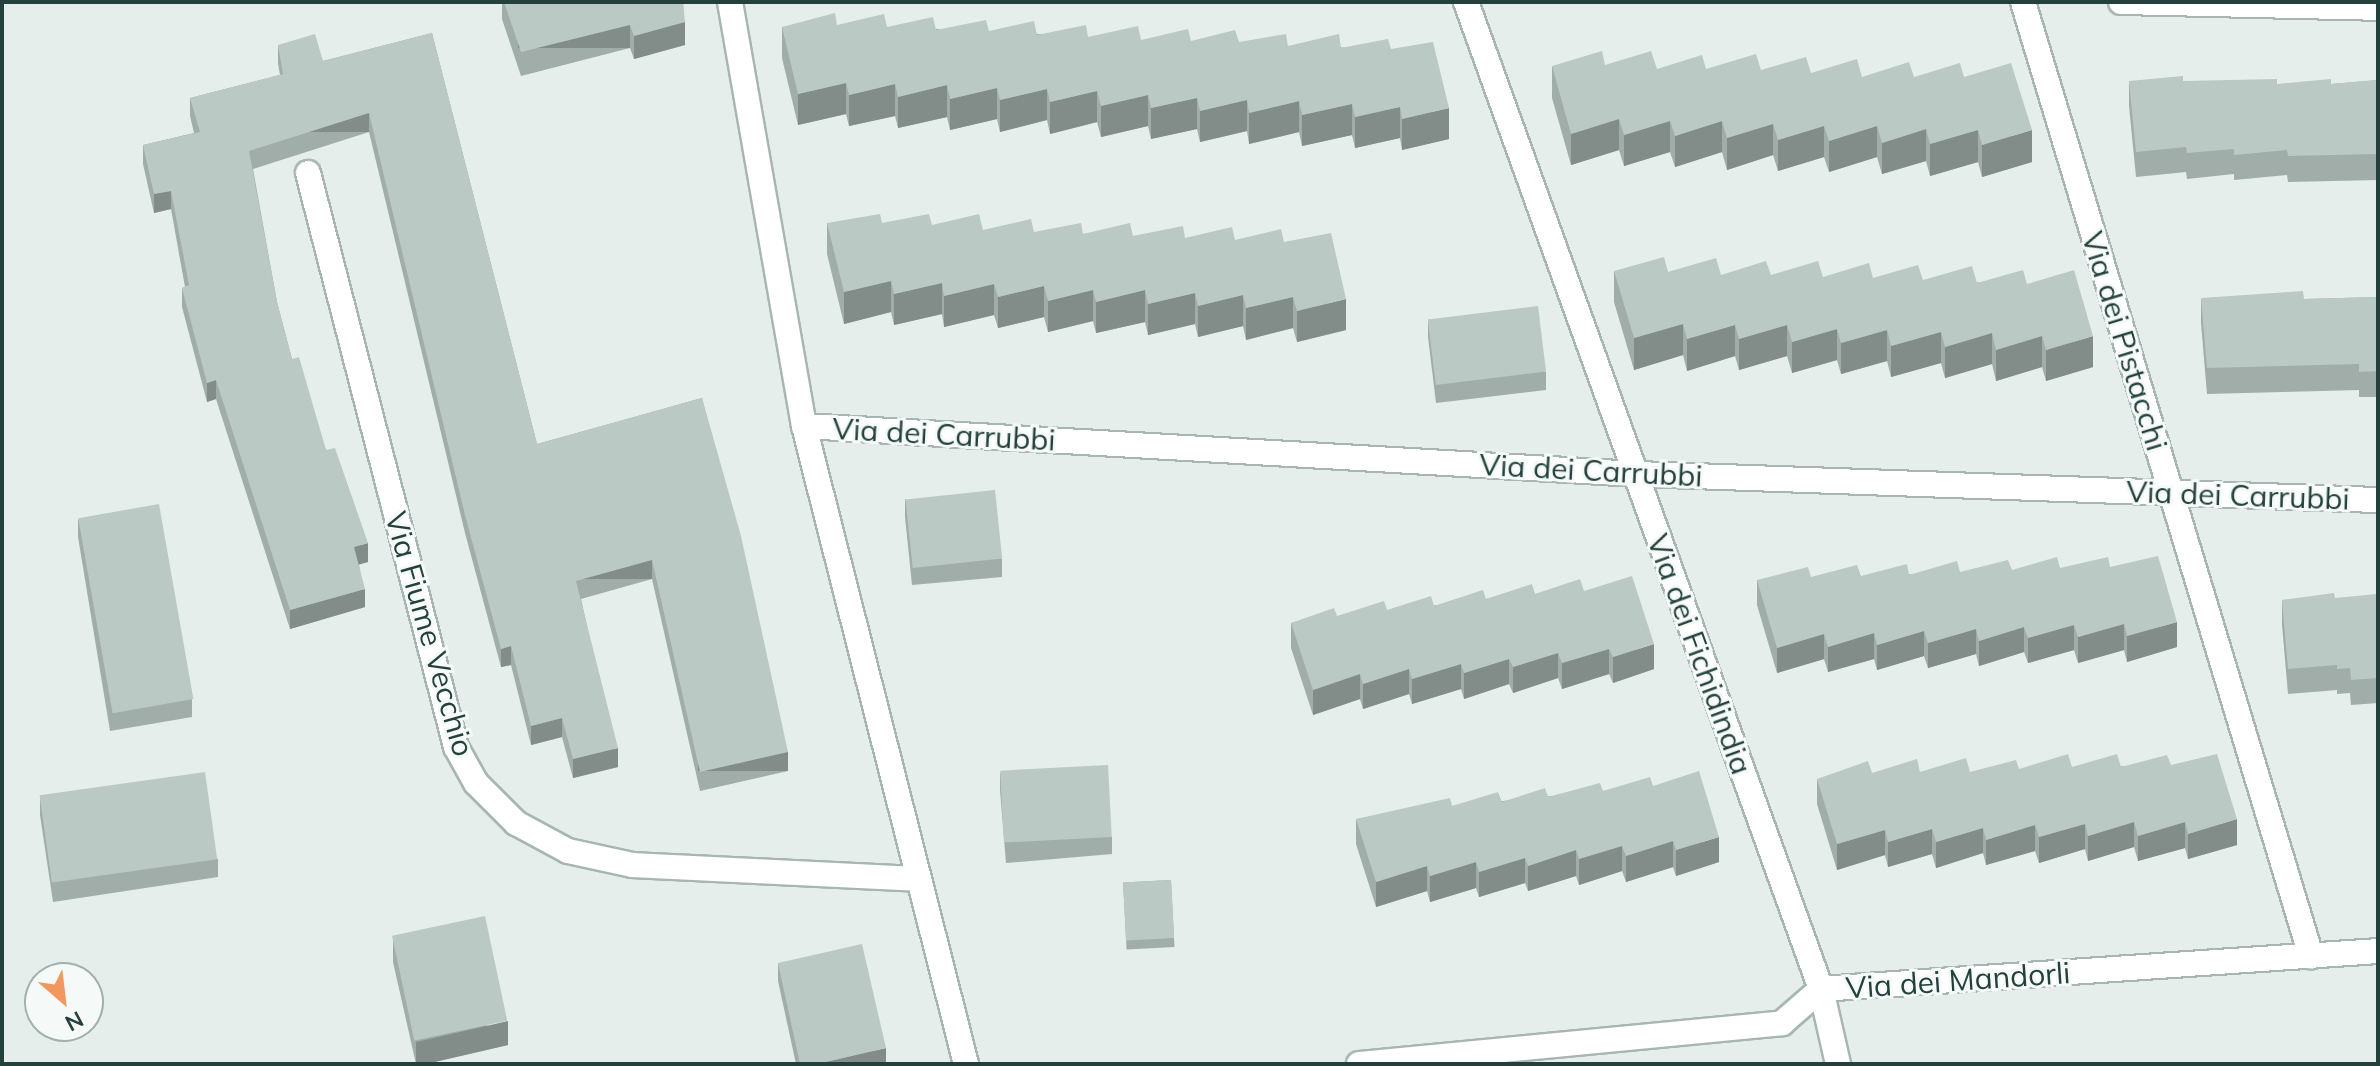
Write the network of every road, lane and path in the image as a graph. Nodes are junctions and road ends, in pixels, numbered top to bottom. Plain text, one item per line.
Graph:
1 (730, 2) edge
2 (1466, 2) edge
3 (2023, 2) edge
4 (2121, 2) edge
5 (2375, 6) edge
6 (308, 173) dead end
7 (804, 426) junction
8 (1636, 474) junction
9 (2171, 492) junction
10 (2378, 500) edge
11 (915, 879) junction
12 (2378, 951) edge
13 (2311, 956) junction
14 (1821, 989) junction
15 (966, 1064) edge
16 (1359, 1064) edge
17 (1838, 1064) edge

1 - 7 street
2 - 8 street, Via dei Fichidindia
3 - 9 street, Via dei Pistacchi
4 - 5 street
6 - 11 street, Via Fiume Vecchio
7 - 8 street, Via dei Carrubbi
7 - 11 street
8 - 9 street, Via dei Carrubbi
8 - 14 street, Via dei Fichidindia
9 - 10 street, Via dei Carrubbi
9 - 13 street, Via dei Pistacchi
11 - 15 street
12 - 13 street, Via dei Mandorli
13 - 14 street, Via dei Mandorli
14 - 16 street, Via dei Mandorli
14 - 17 street, Via dei Fichidindia

